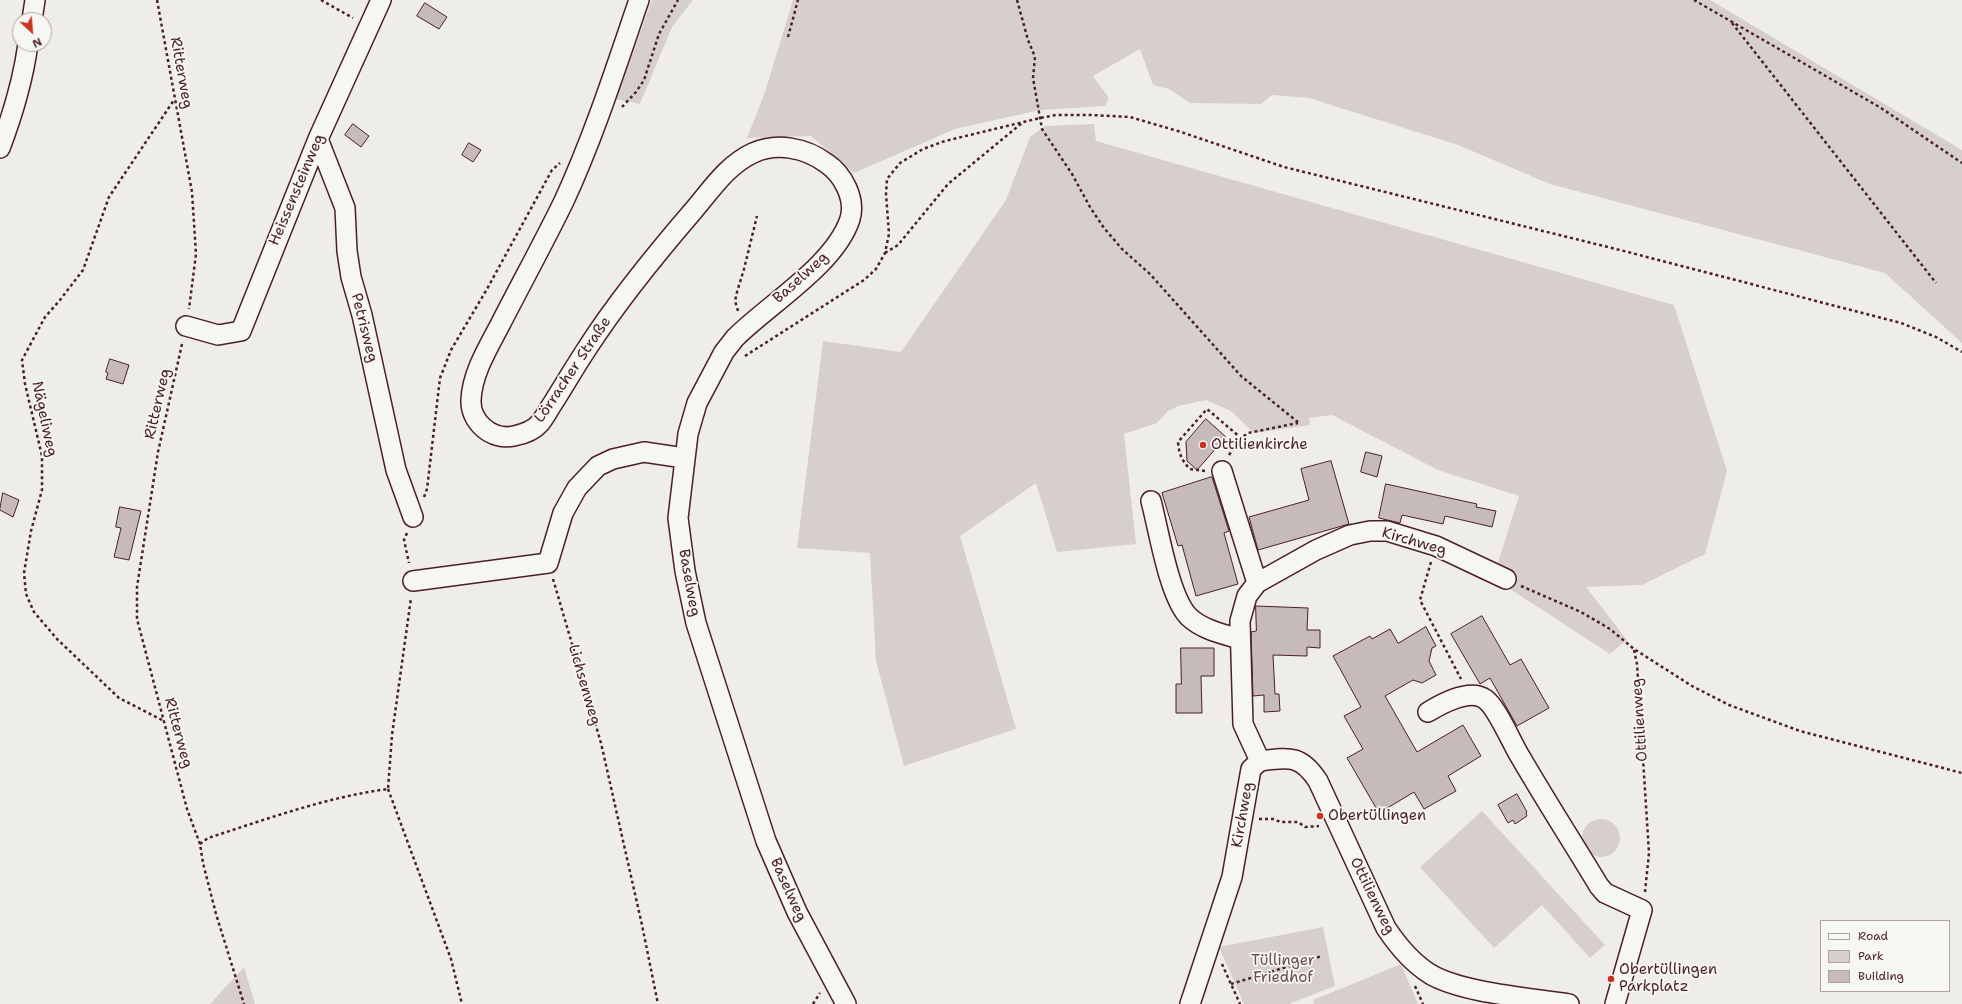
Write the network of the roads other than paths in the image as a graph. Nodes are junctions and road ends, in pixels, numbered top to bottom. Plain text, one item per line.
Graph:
1 (35, 0) edge
2 (380, 0) edge
3 (639, 0) edge
4 (33, 12) edge
5 (27, 52) edge
6 (318, 139) junction
7 (0, 148) edge
8 (848, 193) joint
9 (186, 326) road end
10 (684, 458) junction
11 (1214, 471) road end
12 (1151, 501) dead end
13 (413, 517) road end
14 (1506, 579) road end
15 (413, 581) road end
16 (1257, 583) junction
17 (1240, 639) junction
18 (1428, 712) dead end
19 (1260, 761) junction
20 (846, 1004) edge
21 (1190, 1004) edge
22 (1569, 1004) edge
23 (1615, 1004) edge

1 - 4 street
2 - 6 street, Heissensteinweg
3 - 8 street, Lörracher Straße
5 - 7 street
6 - 9 street, Heissensteinweg
6 - 13 street, Petrisweg
8 - 10 street, Baselweg
10 - 15 street
10 - 20 street, Baselweg
11 - 16 street
12 - 17 street
14 - 16 street, Kirchweg
16 - 17 street, Kirchweg
17 - 19 street, Kirchweg
18 - 23 street
19 - 21 street, Kirchweg
19 - 22 street, Ottilienweg

